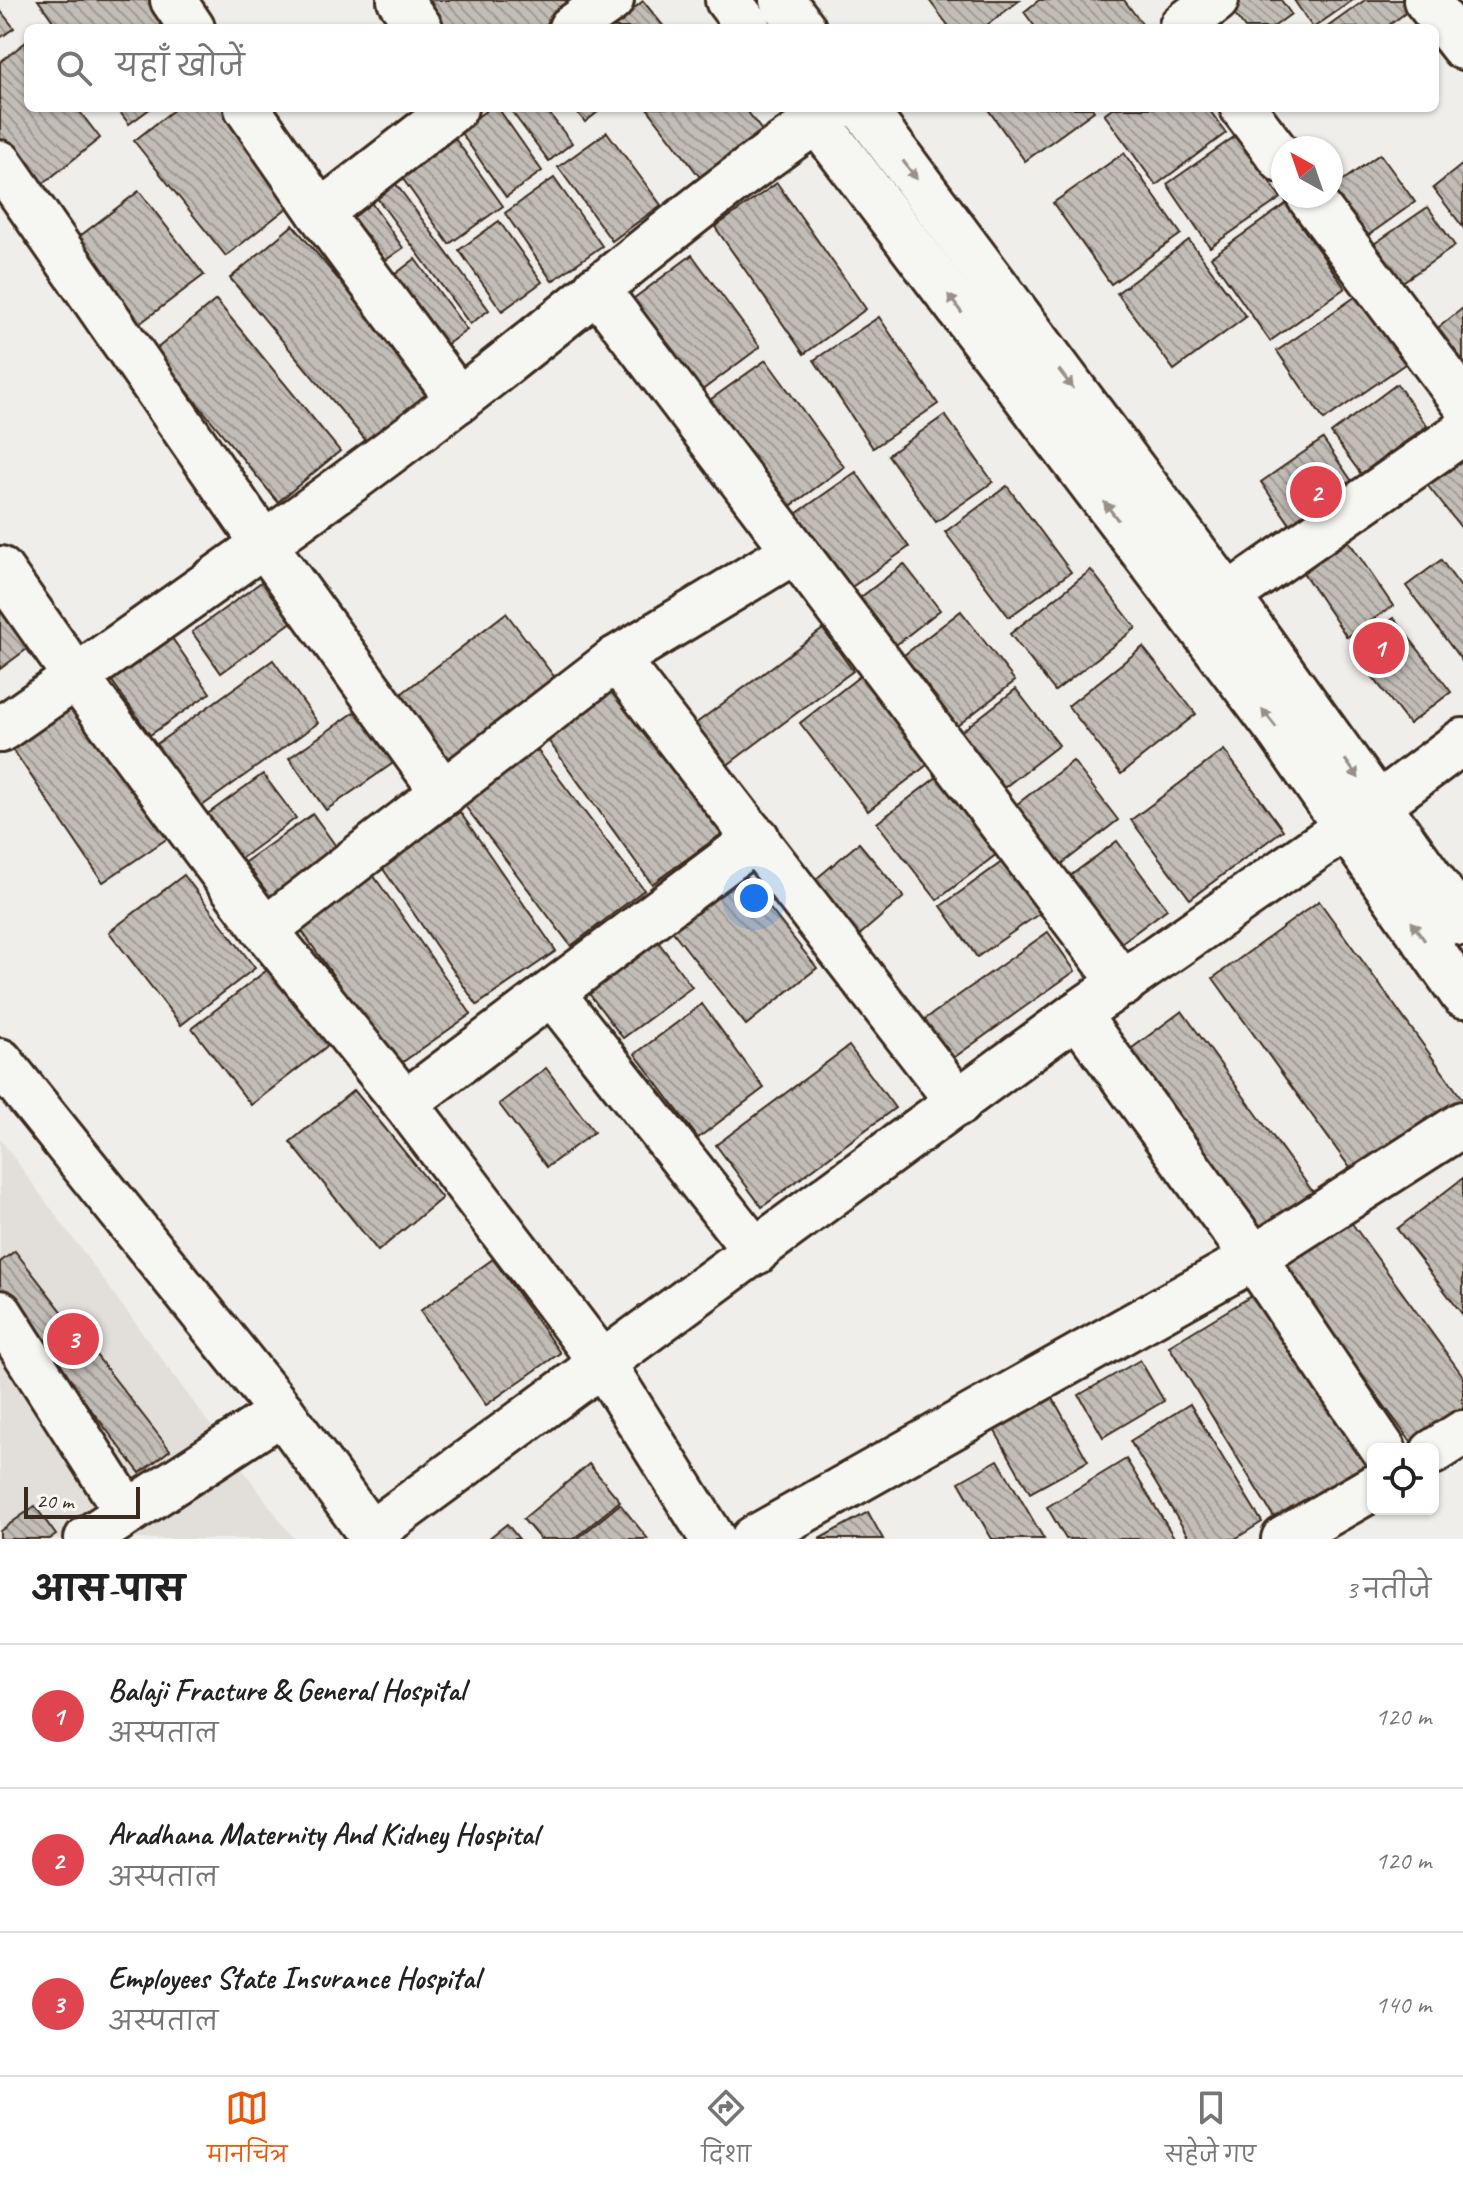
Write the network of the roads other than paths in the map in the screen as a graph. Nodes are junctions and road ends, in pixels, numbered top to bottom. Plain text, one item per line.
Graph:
1 (173, 0) edge
2 (400, 0) edge
3 (611, 0) edge
4 (728, 0) edge
5 (782, 0) edge
6 (1216, 0) edge
7 (1426, 0) edge
8 (1175, 18) edge
9 (189, 24) edge
10 (417, 24) edge
11 (577, 24) edge
12 (746, 24) edge
13 (800, 24) edge
14 (1463, 47) edge
15 (250, 112) edge
16 (450, 112) edge
17 (820, 112) edge
18 (866, 112) edge
19 (1246, 112) edge
20 (1271, 145) edge
21 (0, 163) edge
22 (1318, 208) edge
23 (320, 213) junction
24 (596, 288) junction
25 (459, 400) junction
26 (1463, 401) edge
27 (1463, 432) edge
28 (264, 544) junction
29 (793, 552) junction
30 (0, 569) edge
31 (1228, 596) junction
32 (616, 659) junction
33 (76, 677) junction
34 (0, 730) edge
35 (1463, 741) edge
36 (444, 793) junction
37 (1361, 815) junction
38 (757, 838) junction
39 (1463, 923) edge
40 (265, 930) junction
41 (1123, 984) junction
42 (552, 993) junction
43 (1463, 995) edge
44 (1077, 1014) junction
45 (0, 1061) edge
46 (405, 1103) junction
47 (959, 1103) junction
48 (14, 1110) edge
49 (1463, 1124) edge
50 (756, 1252) junction
51 (1254, 1258) junction
52 (0, 1313) edge
53 (603, 1364) junction
54 (282, 1412) junction
55 (1463, 1433) edge
56 (1379, 1443) edge
57 (1439, 1448) edge
58 (1367, 1491) edge
59 (127, 1512) junction
60 (372, 1536) edge
61 (90, 1538) edge
62 (713, 1539) edge
63 (753, 1539) edge
64 (1284, 1539) edge

1 - 9 street
2 - 10 street
3 - 11 street
4 - 12 street
5 - 13 street
6 - 8 street
7 - 14 street
15 - 23 street
16 - 23 street
17 - 24 street
37 -> 17 street
18 -> 31 street
19 - 20 street
21 - 28 street
22 - 26 street
23 - 25 street
24 - 25 street
24 - 29 street
25 - 28 street
27 - 31 street
28 - 33 street
28 - 36 street
29 - 32 street
29 - 41 street
30 - 33 street
31 -> 37 street
32 - 36 street
32 - 38 street
33 - 34 street
33 - 40 street
35 - 37 street
36 - 40 street
37 - 39 street
37 - 41 street
43 -> 37 street
38 - 42 street
38 - 47 street
40 - 46 street
41 - 44 street
42 - 46 street
42 - 50 street
44 - 47 street
44 - 51 street
45 - 48 street
46 - 53 street
47 - 50 street
48 - 54 street
49 - 51 street
50 - 53 street
51 - 56 street
51 - 63 street
52 - 59 street
53 - 60 street
53 - 62 street
54 - 59 street
54 - 60 street
55 - 57 street
58 - 64 street
59 - 61 street

